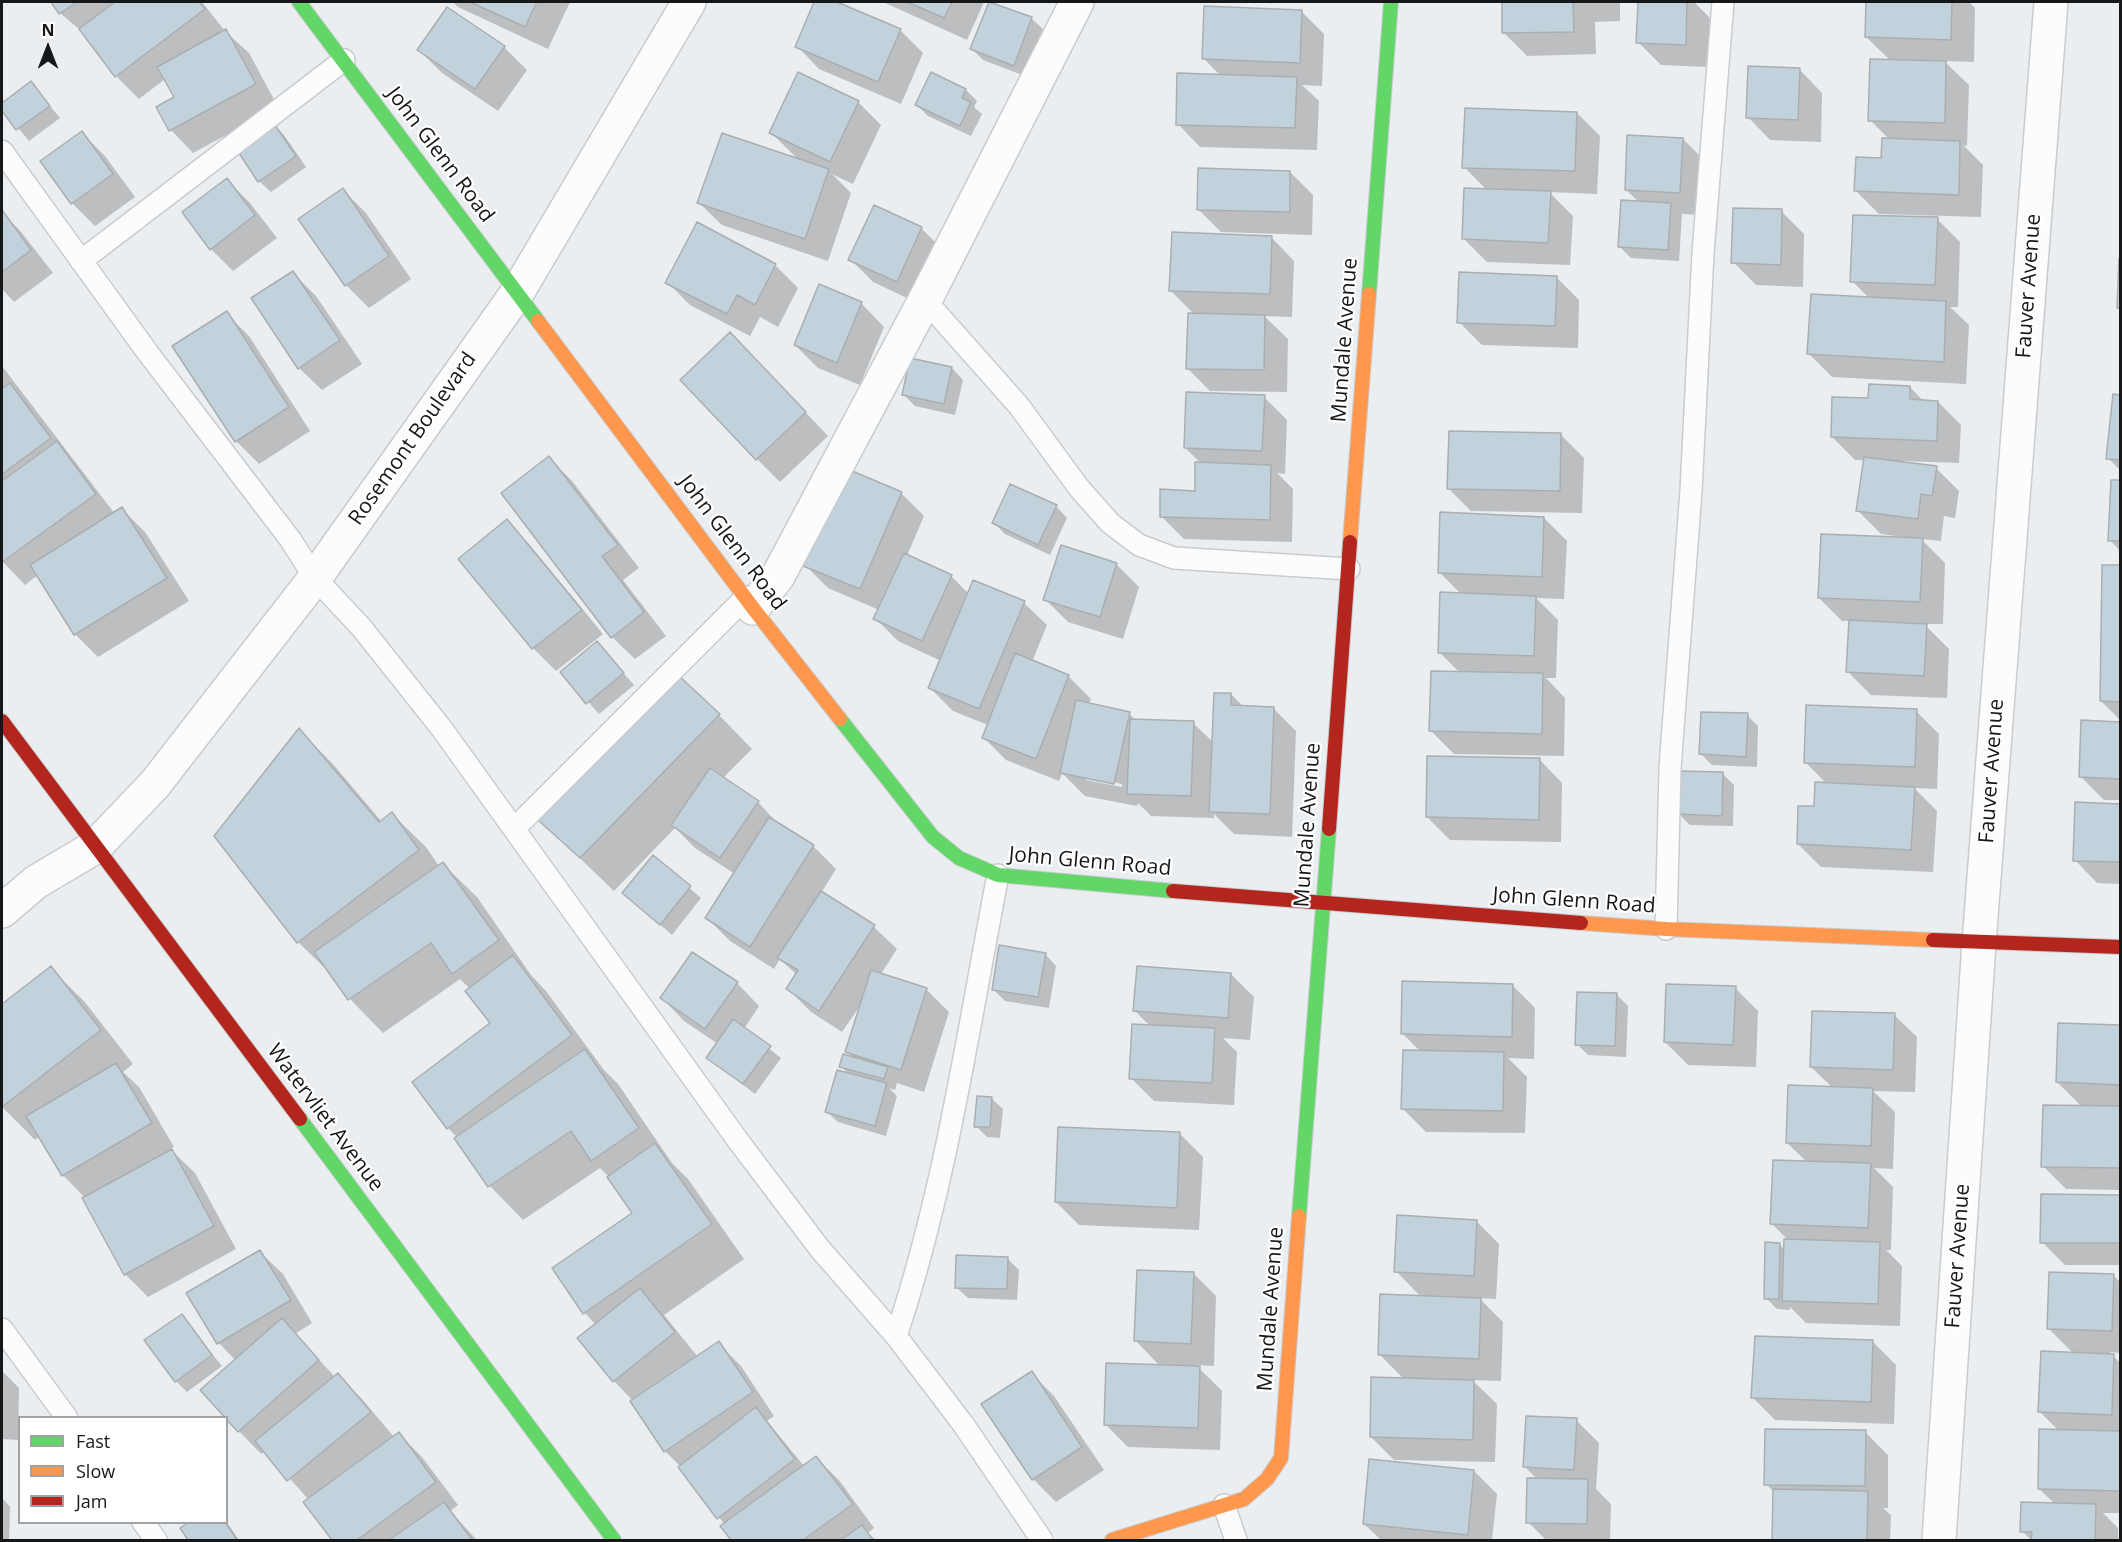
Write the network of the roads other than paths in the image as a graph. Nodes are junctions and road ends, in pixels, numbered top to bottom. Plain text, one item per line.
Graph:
1 (299, 2) edge
2 (689, 2) edge
3 (1077, 2) edge
4 (1391, 2) edge
5 (1723, 2) edge
6 (2050, 2) edge
7 (344, 60) junction
8 (2, 151) edge
9 (81, 261) junction
10 (517, 293) junction
11 (925, 300) junction
12 (1349, 569) junction
13 (315, 578) junction
14 (750, 602) junction
15 (2, 721) edge
16 (514, 829) junction
17 (95, 847) junction
18 (998, 875) junction
19 (1323, 904) junction
20 (2, 911) edge
21 (1666, 929) junction
22 (1979, 943) junction
23 (2121, 947) edge
24 (2, 1329) edge
25 (896, 1336) junction
26 (66, 1416) edge
27 (1224, 1505) junction
28 (144, 1524) edge
29 (156, 1540) edge
30 (614, 1540) edge
31 (1042, 1540) edge
32 (1112, 1540) edge
33 (1236, 1540) edge
34 (1939, 1540) edge

1 - 7 street, John Glenn Road
2 - 10 street, Rosemont Boulevard
3 - 11 street
4 - 12 street, Mundale Avenue
5 - 21 lane
6 - 22 street, Fauver Avenue
7 - 9 lane
7 - 10 street, John Glenn Road
8 - 9 lane
9 - 13 lane
10 - 13 street, Rosemont Boulevard
10 - 14 street, John Glenn Road
11 - 12 lane
11 - 14 street
12 - 19 street, Mundale Avenue
13 - 16 lane
13 - 17 street, Rosemont Boulevard
14 - 16 lane
14 - 18 street, John Glenn Road
15 - 17 street, Watervliet Avenue
16 - 25 lane
17 - 20 street, Rosemont Boulevard
17 - 30 street, Watervliet Avenue
18 - 19 street, John Glenn Road
18 - 25 lane
19 - 21 street, John Glenn Road
19 - 27 street, Mundale Avenue
21 - 22 street, John Glenn Road
22 - 23 street, John Glenn Road
22 - 34 street, Fauver Avenue
24 - 26 lane
25 - 31 lane
27 - 32 street, Mundale Avenue
27 - 33 lane
28 - 29 lane

